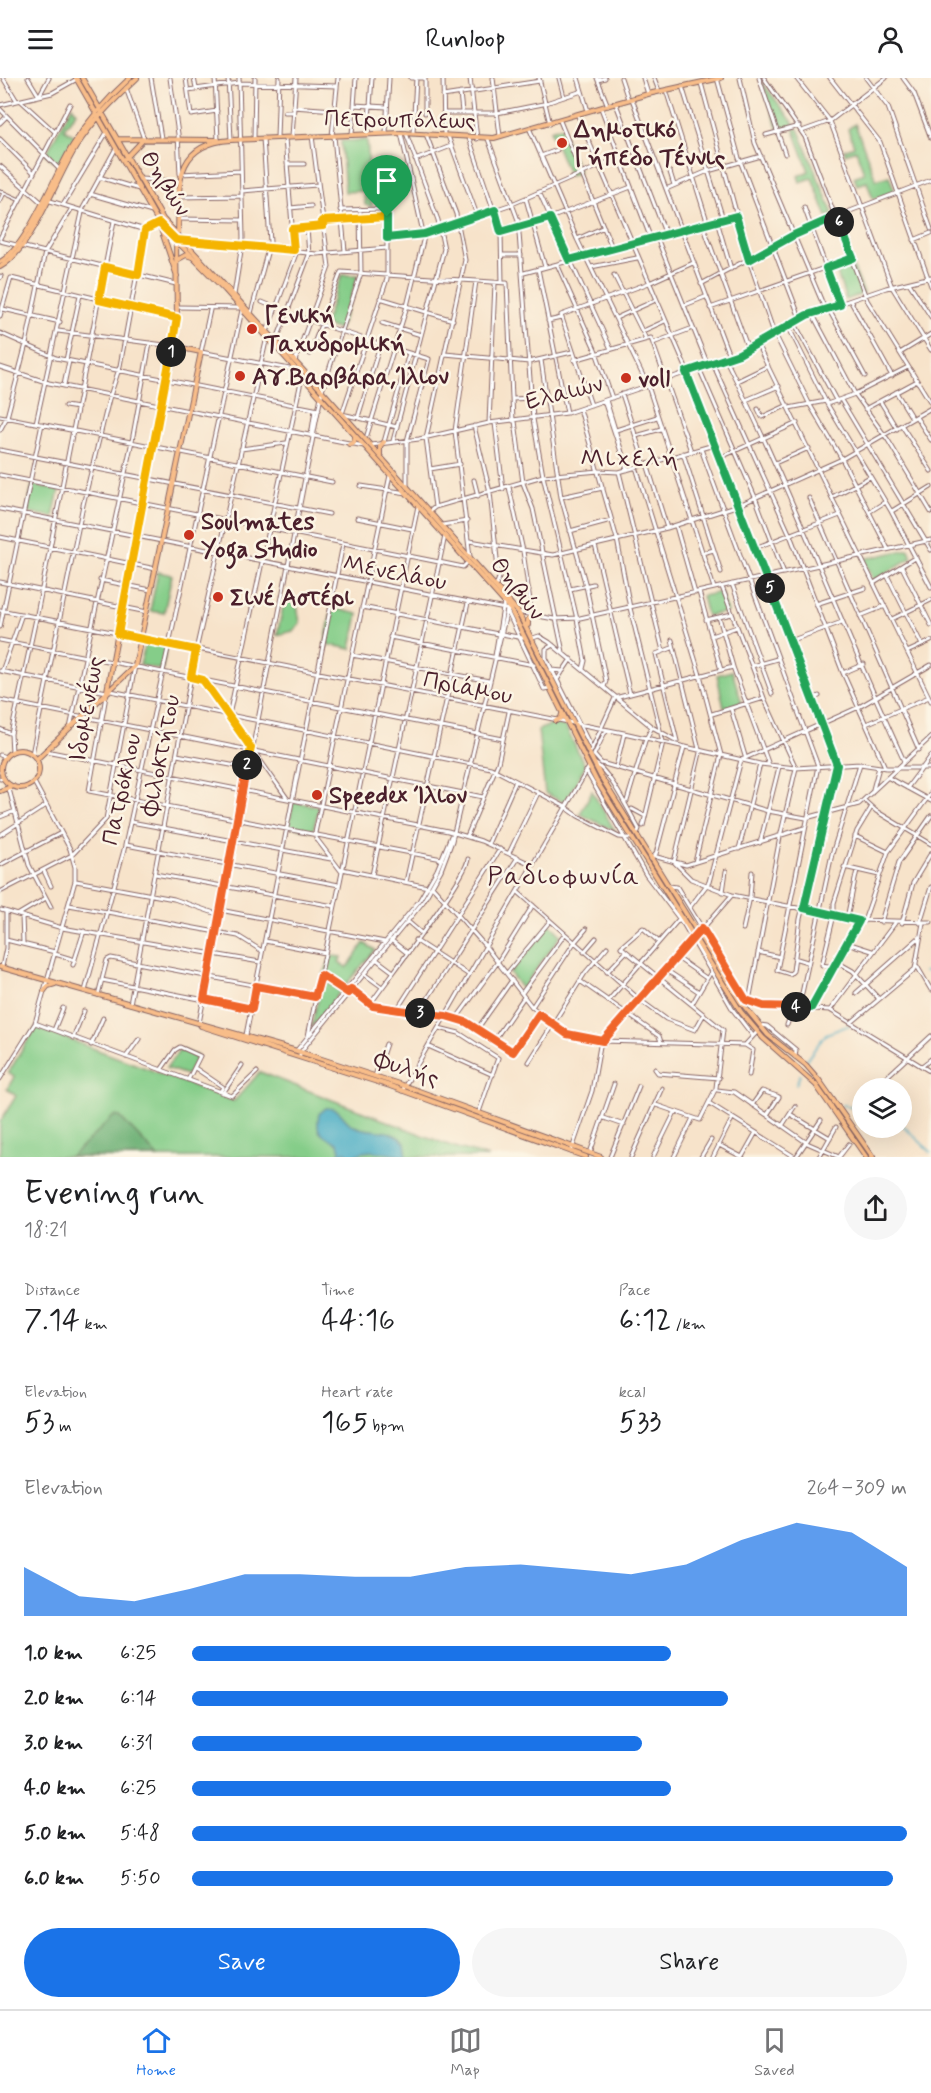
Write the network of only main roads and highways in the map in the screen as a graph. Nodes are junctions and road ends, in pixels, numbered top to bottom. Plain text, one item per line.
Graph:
1 (78, 78) edge
2 (130, 78) edge
3 (137, 78) edge
4 (719, 78) edge
5 (101, 109) junction
6 (97, 114) junction
7 (117, 139) junction
8 (144, 139) junction
9 (218, 140) junction
10 (127, 157) junction
11 (122, 160) junction
12 (159, 223) junction
13 (179, 238) junction
14 (21, 246) junction
15 (192, 257) junction
16 (177, 261) junction
17 (0, 262) edge
18 (0, 267) edge
19 (178, 282) junction
20 (267, 334) junction
21 (172, 346) junction
22 (354, 435) junction
23 (384, 442) road end
24 (349, 444) road end
25 (367, 445) junction
26 (381, 458) junction
27 (469, 560) junction
28 (507, 607) junction
29 (532, 616) road end
30 (529, 629) junction
31 (108, 693) junction
32 (562, 710) junction
33 (556, 720) road end
34 (37, 759) junction
35 (1, 772) edge
36 (3, 779) edge
37 (11, 787) junction
38 (0, 790) edge
39 (697, 933) junction
40 (1, 967) edge
41 (59, 984) junction
42 (44, 992) road end
43 (199, 1023) junction
44 (572, 1149) junction
45 (586, 1157) edge
46 (602, 1157) edge
47 (866, 1157) edge
48 (873, 1157) edge

1 - 5 main road, Θηβών
1 - 6 main road, Θηβών
2 - 5 main road
3 - 5 main road
4 - 9 main road, Πετρουπόλεως
5 - 6 main road
5 - 7 main road, Θηβών
6 - 11 main road, Θηβών
6 - 14 main road
6 - 14 main road
7 - 8 main road, Πετρουπόλεως
7 - 10 main road, Θηβών
8 - 9 main road, Πετρουπόλεως
8 - 10 main road
9 - 13 main road, Ιδομενέως
10 - 11 main road
10 - 13 main road, Θηβών
11 - 12 main road, Θηβών
12 - 13 main road, Θηβών
12 - 19 main road, Ιδομενέως
13 - 15 main road, Θηβών
13 - 16 main road, Ιδομενέως
13 - 20 main road, Θηβών
14 - 17 main road
14 - 18 main road
15 - 16 main road
15 - 20 main road, Θηβών
16 - 19 main road, Ιδομενέως
19 - 21 main road, Ιδομενέως
20 - 22 main road, Θηβών
20 - 25 main road, Θηβών
21 - 31 main road, Ιδομενέως
21 - 31 main road
22 - 24 main road
22 - 25 main road, Θηβών
23 - 26 main road
25 - 26 main road, Θηβών
25 - 27 main road, Θηβών
26 - 27 main road, Θηβών
27 - 28 main road, Θηβών
27 - 28 main road, Θηβών
28 - 30 main road, Θηβών
28 - 32 main road, Θηβών
29 - 30 main road
30 - 39 main road, Θηβών
31 - 34 main road
32 - 33 main road
32 - 39 main road, Θηβών
34 - 35 main road
34 - 37 main road
35 - 36 main road
36 - 37 main road
36 - 38 main road
37 - 38 main road
39 - 47 main road, Θηβών
39 - 48 main road, Θηβών
40 - 41 main road, Φυλής
41 - 42 main road
41 - 43 main road, Φυλής
43 - 44 main road, Φυλής
43 - 44 main road, Φυλής
44 - 45 main road, Φυλής
44 - 46 main road, Φυλής

